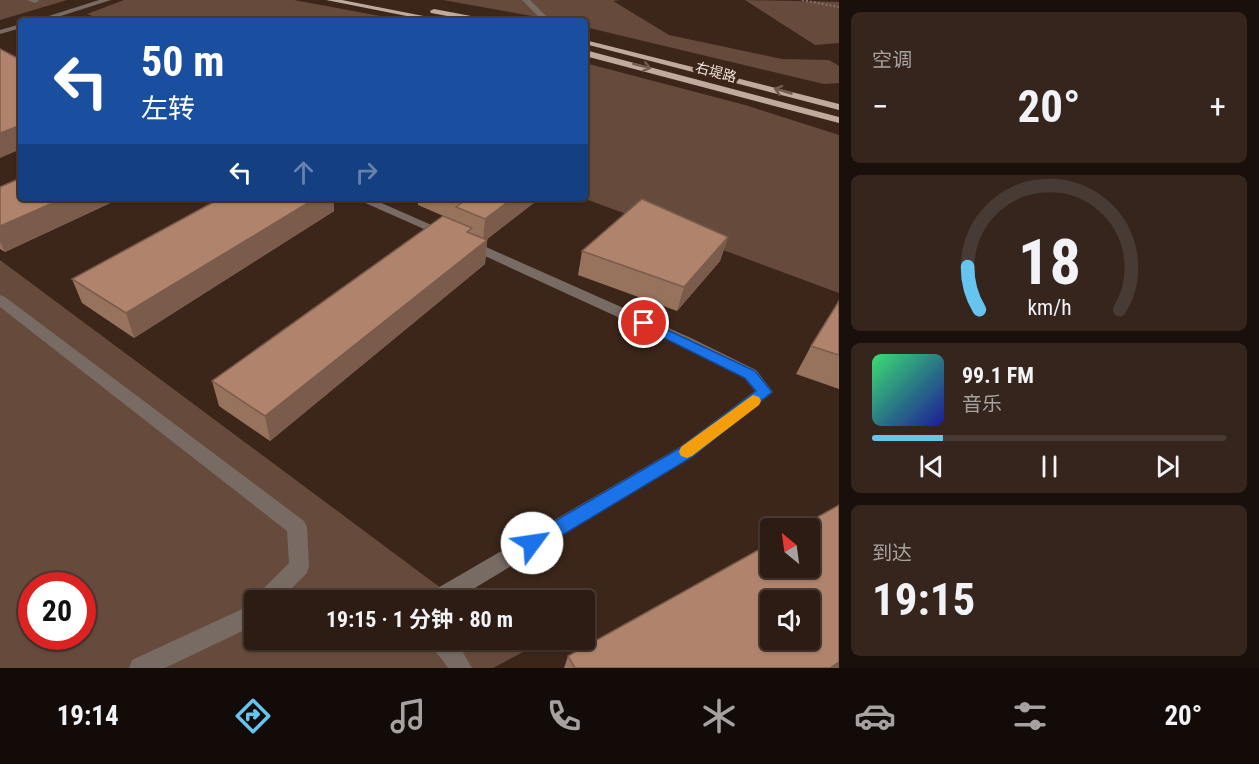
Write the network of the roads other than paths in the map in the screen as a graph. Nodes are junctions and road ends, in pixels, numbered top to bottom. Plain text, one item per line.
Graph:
1 (107, 0) edge
2 (330, 0) edge
3 (375, 0) edge
4 (526, 0) edge
5 (47, 18) edge
6 (429, 18) edge
7 (471, 18) edge
8 (544, 18) edge
9 (18, 27) edge
10 (0, 32) edge
11 (588, 43) edge
12 (588, 54) edge
13 (839, 108) edge
14 (839, 120) edge
15 (367, 201) edge
16 (0, 300) edge
17 (276, 590) edge
18 (453, 590) edge
19 (244, 619) edge
20 (449, 650) edge
21 (140, 668) edge
22 (461, 668) edge

1 - 5 street
2 - 6 main road
3 - 7 main road
4 - 8 street
9 - 10 street
13 -> 11 main road, 右堤路
12 -> 14 main road, 右堤路
15 - 18 street
16 - 17 street
19 - 21 street
20 - 22 street

